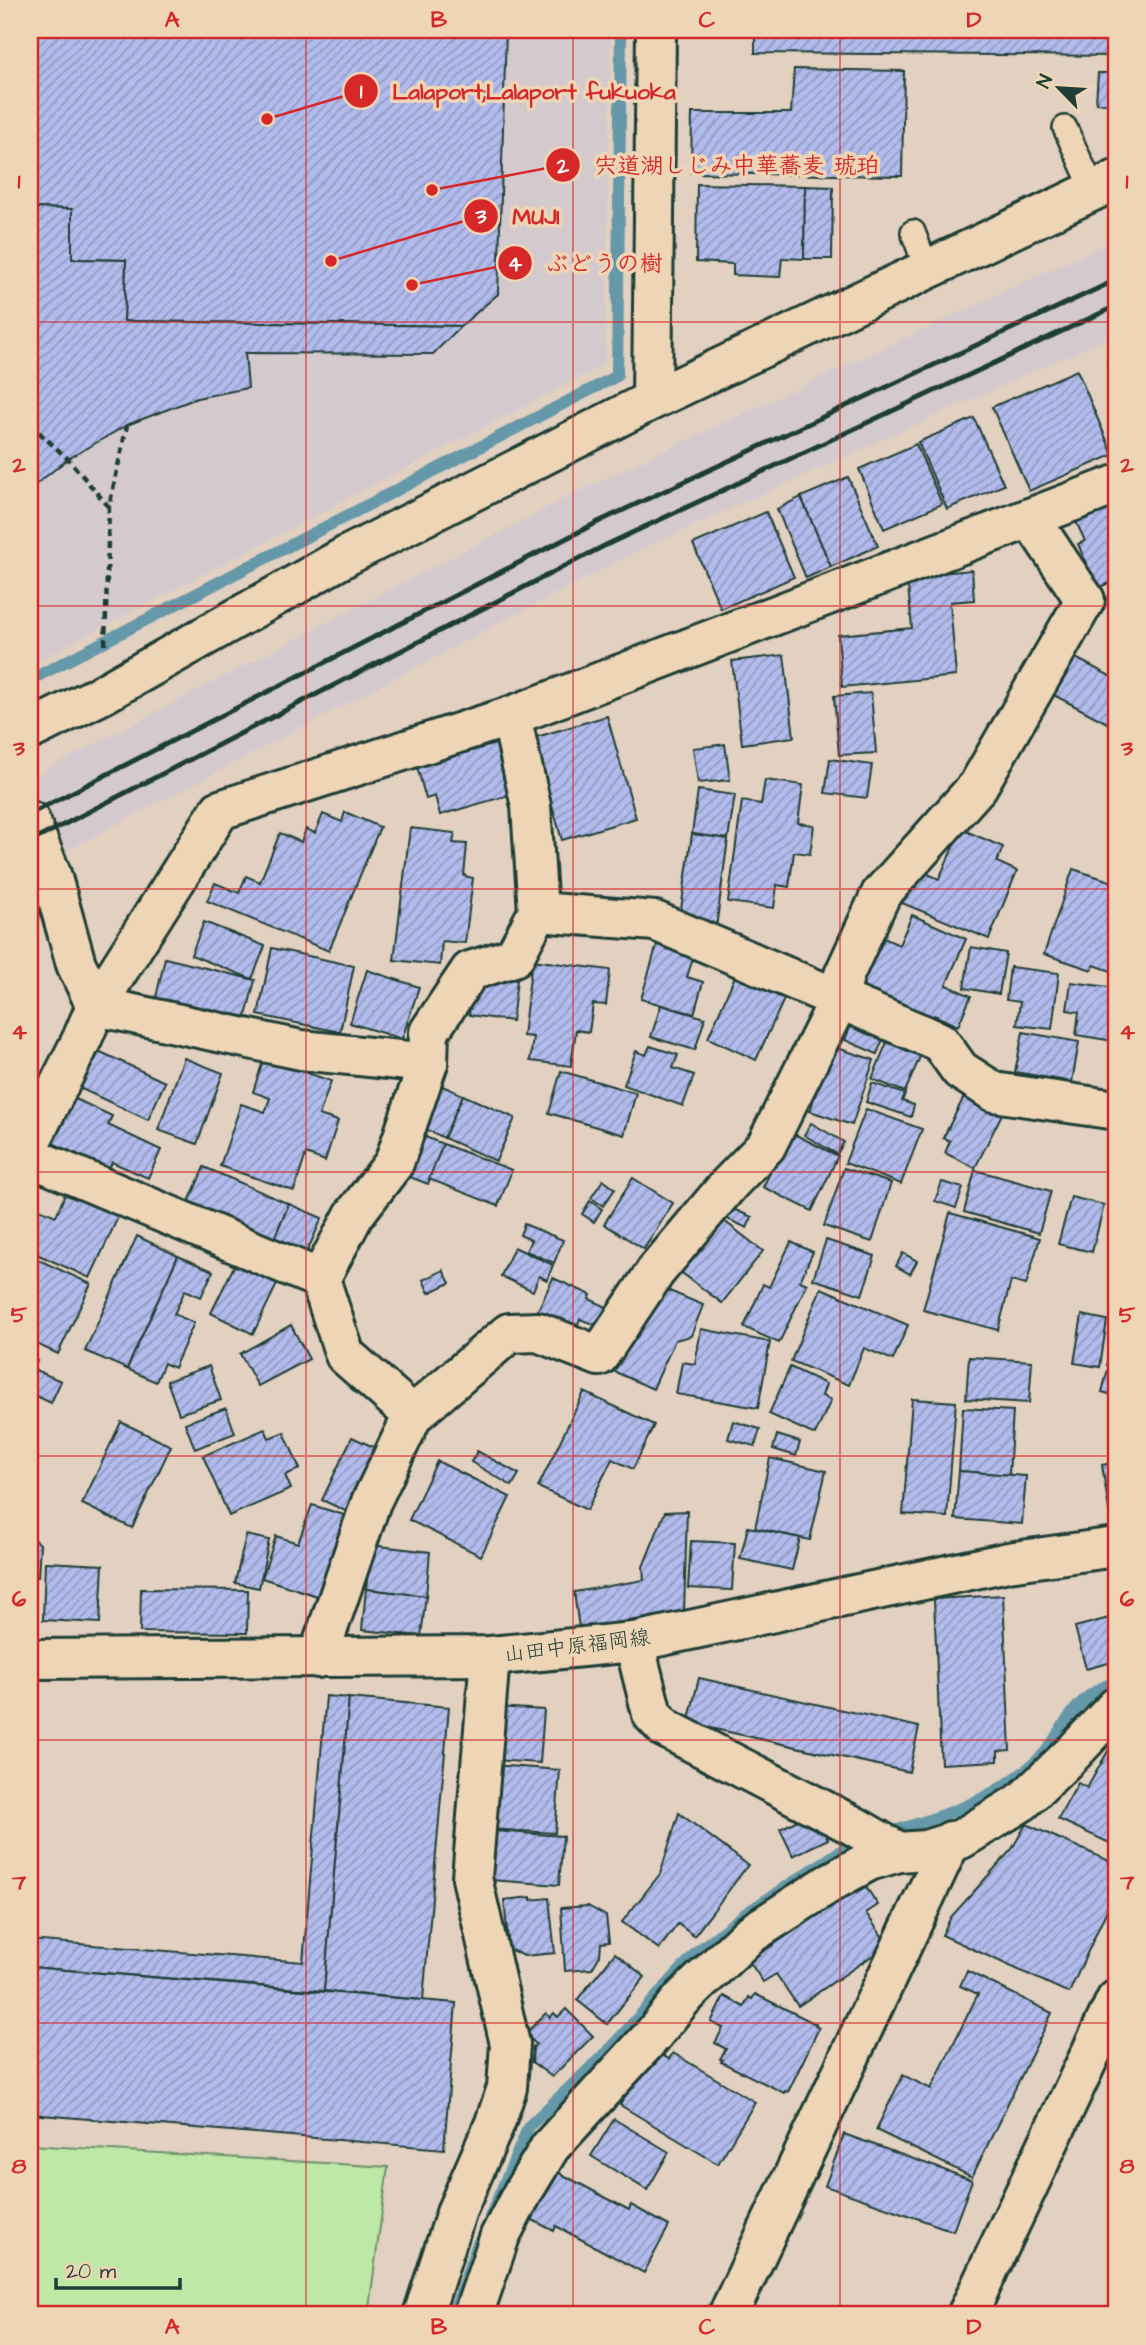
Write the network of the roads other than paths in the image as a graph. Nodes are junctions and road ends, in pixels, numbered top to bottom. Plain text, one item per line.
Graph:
1 (656, 30) edge
2 (1065, 128) dead end
3 (1105, 185) edge
4 (913, 232) dead end
5 (927, 269) junction
6 (652, 400) junction
7 (1116, 485) edge
8 (1030, 518) junction
9 (511, 716) junction
10 (30, 730) edge
11 (30, 821) edge
12 (538, 912) junction
13 (839, 1000) junction
14 (96, 1006) junction
15 (428, 1063) junction
16 (1116, 1110) edge
17 (30, 1143) edge
18 (30, 1157) edge
19 (320, 1279) junction
20 (413, 1415) junction
21 (1116, 1547) edge
22 (634, 1642) junction
23 (490, 1656) junction
24 (318, 1658) junction
25 (30, 1659) edge
26 (1116, 1707) edge
27 (951, 1841) junction
28 (893, 1849) junction
29 (1116, 2000) edge
30 (1106, 2046) edge
31 (424, 2315) edge
32 (473, 2315) edge
33 (728, 2315) edge
34 (967, 2315) edge

1 - 6 street
2 - 3 lane
3 - 5 street
4 - 5 lane
5 - 6 street
6 - 10 street
7 - 8 street
8 - 9 street
8 - 13 street
9 - 12 street
9 - 14 street
11 - 14 street
12 - 13 street
12 - 15 street
13 - 16 street
13 - 20 street
14 - 15 street
14 - 17 street
15 - 19 street
18 - 19 street
19 - 20 street
20 - 24 street
21 - 22 street, 山田中原福岡線
22 - 23 street, 山田中原福岡線
22 - 28 street
23 - 24 street, 山田中原福岡線
23 - 31 street
24 - 25 street, 山田中原福岡線
26 - 27 street
27 - 28 street
27 - 33 street
28 - 32 street
29 - 30 street
30 - 34 street

